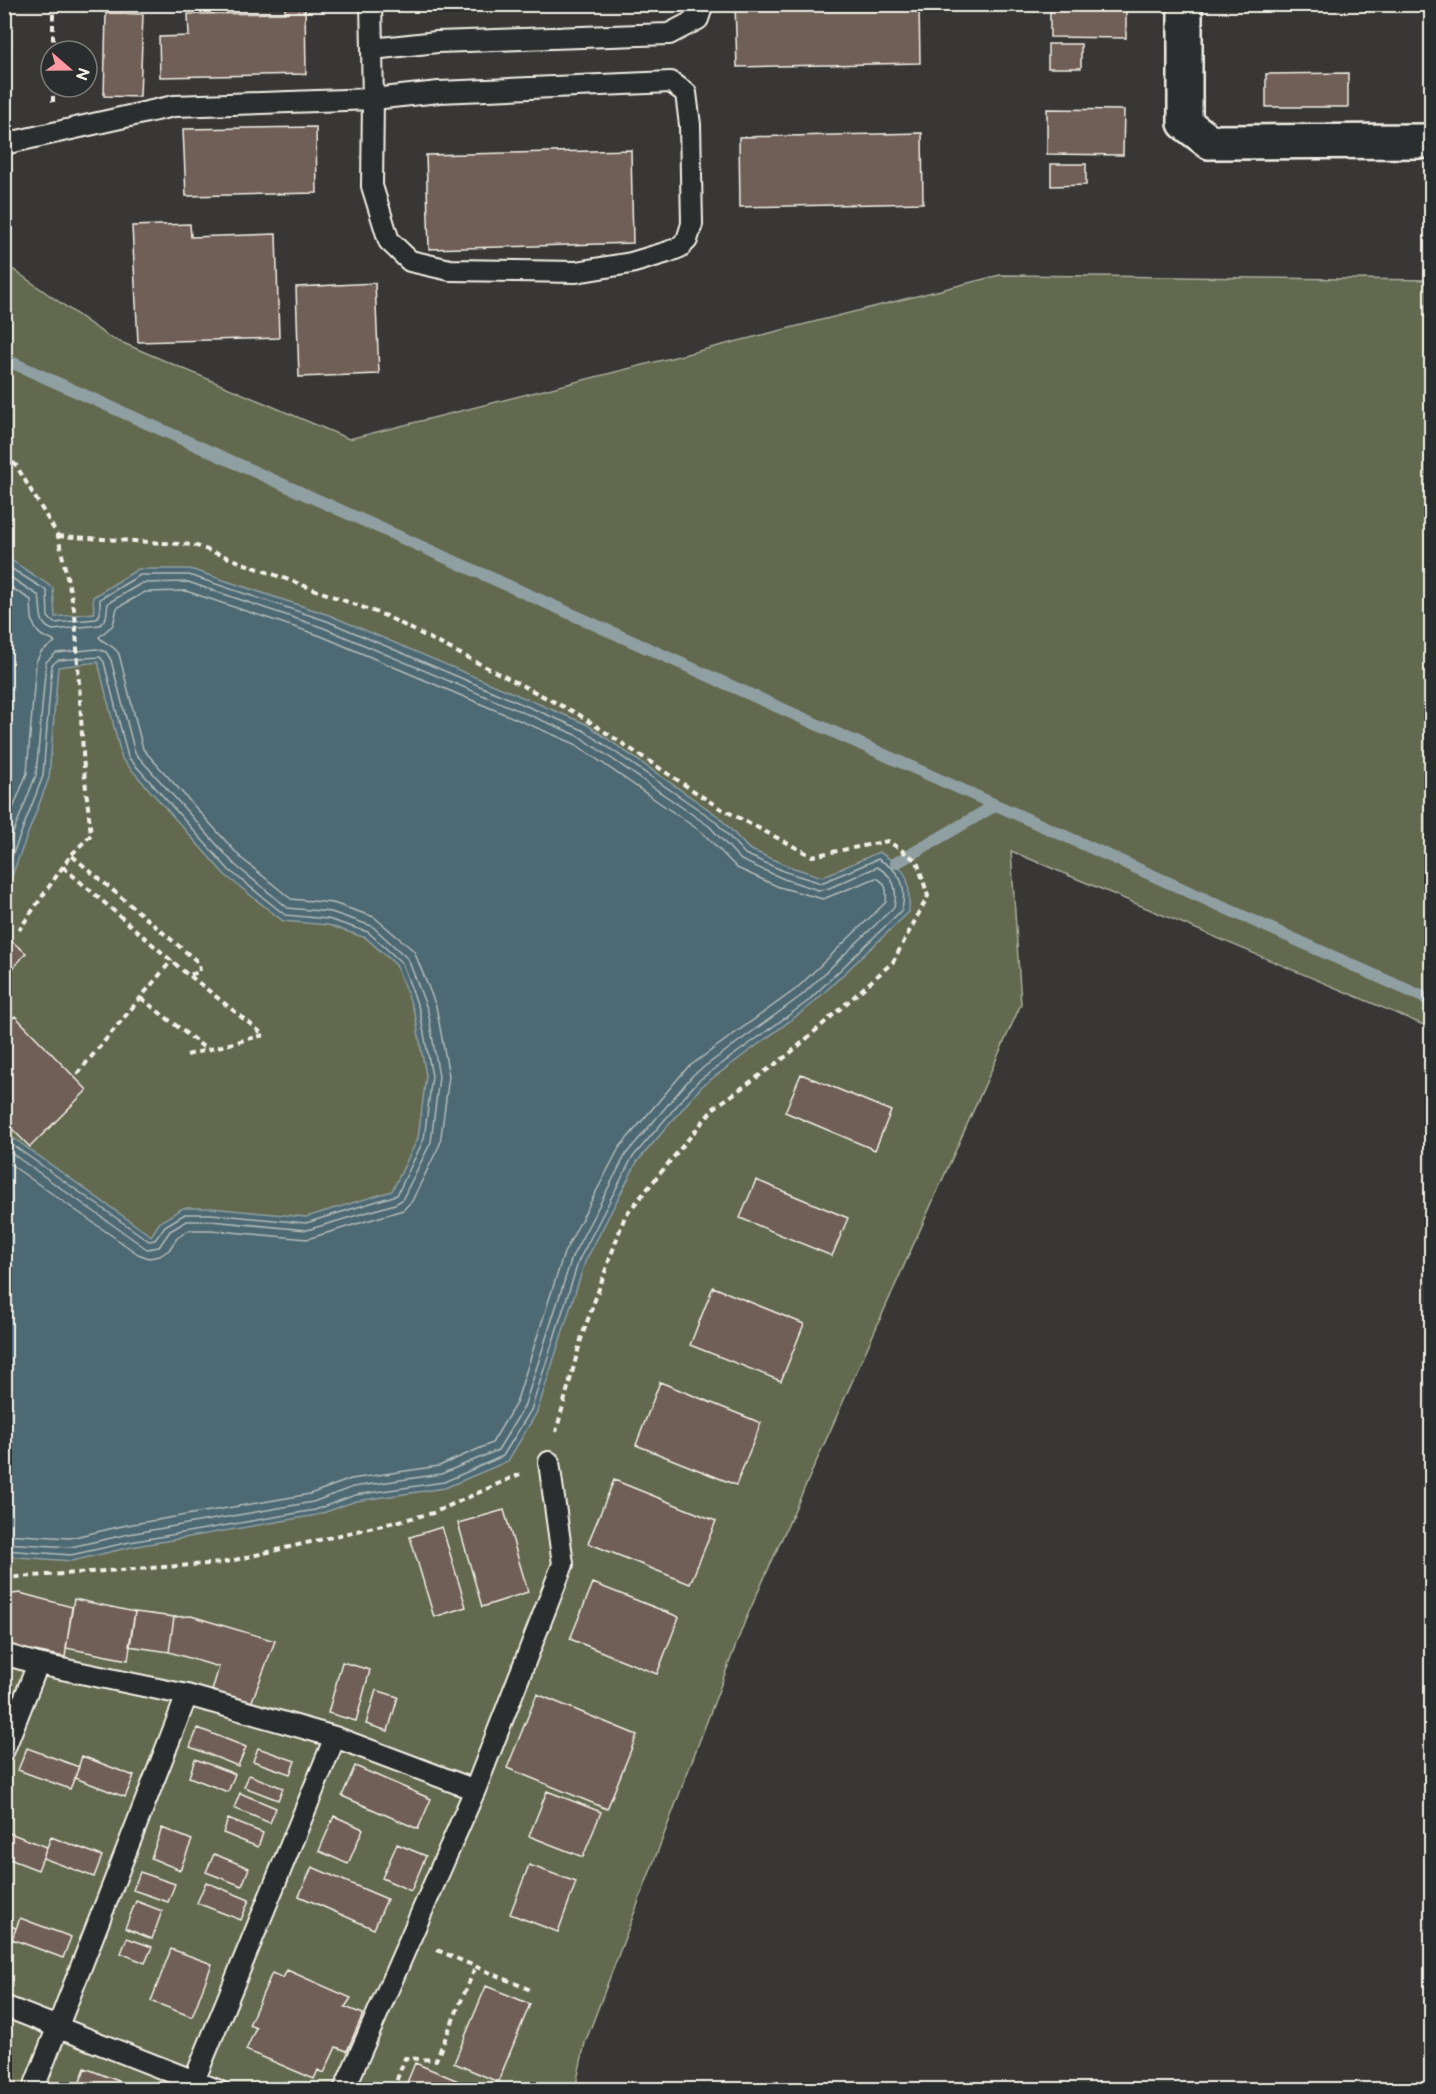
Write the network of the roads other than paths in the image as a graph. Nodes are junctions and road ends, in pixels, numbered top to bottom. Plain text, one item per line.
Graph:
1 (371, 4) edge
2 (703, 4) edge
3 (1185, 4) edge
4 (372, 49) junction
5 (373, 99) junction
6 (1431, 141) edge
7 (4, 144) edge
8 (549, 1462) road end
9 (4, 1654) edge
10 (38, 1664) junction
11 (187, 1695) junction
12 (335, 1737) junction
13 (4, 1750) edge
14 (475, 1790) junction
15 (4, 2006) edge
16 (58, 2027) junction
17 (194, 2081) junction
18 (33, 2090) edge
19 (217, 2090) edge
20 (344, 2090) edge

1 - 4 lane
2 - 4 lane
3 - 6 street
4 - 5 lane
5 - 5 lane
5 - 7 lane
8 - 14 lane
9 - 10 lane
10 - 11 lane
10 - 13 lane
11 - 12 lane
11 - 16 lane
12 - 14 lane
12 - 17 lane
14 - 20 lane
15 - 16 lane
16 - 17 lane
16 - 18 lane
17 - 19 lane

